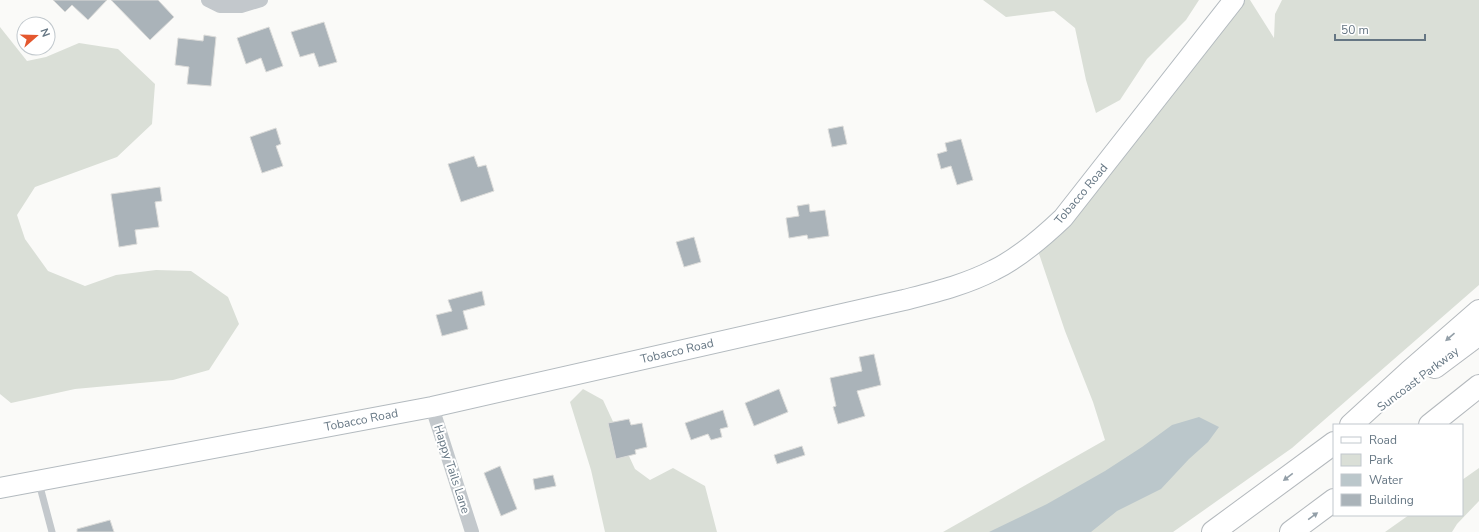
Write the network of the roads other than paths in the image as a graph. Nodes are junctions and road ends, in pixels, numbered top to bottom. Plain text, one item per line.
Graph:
1 (208, 0) edge
2 (261, 0) edge
3 (1234, 0) edge
4 (1479, 311) edge
5 (1479, 334) edge
6 (1479, 386) edge
7 (1479, 404) edge
8 (432, 407) junction
9 (1352, 424) edge
10 (1358, 424) edge
11 (1431, 424) edge
12 (1448, 424) edge
13 (1329, 446) edge
14 (38, 481) junction
15 (0, 488) edge
16 (1333, 501) edge
17 (52, 532) edge
18 (472, 532) edge
19 (1213, 532) edge
20 (1291, 532) edge

1 - 2 street
3 - 8 street, Tobacco Road
4 -> 9 highway
5 - 10 highway, Suncoast Parkway
6 - 11 highway
7 - 12 highway
8 - 14 street, Tobacco Road
8 - 18 street, Happy Tails Lane
13 -> 19 highway
14 - 15 street, Tobacco Road
14 - 17 lane
20 -> 16 highway

